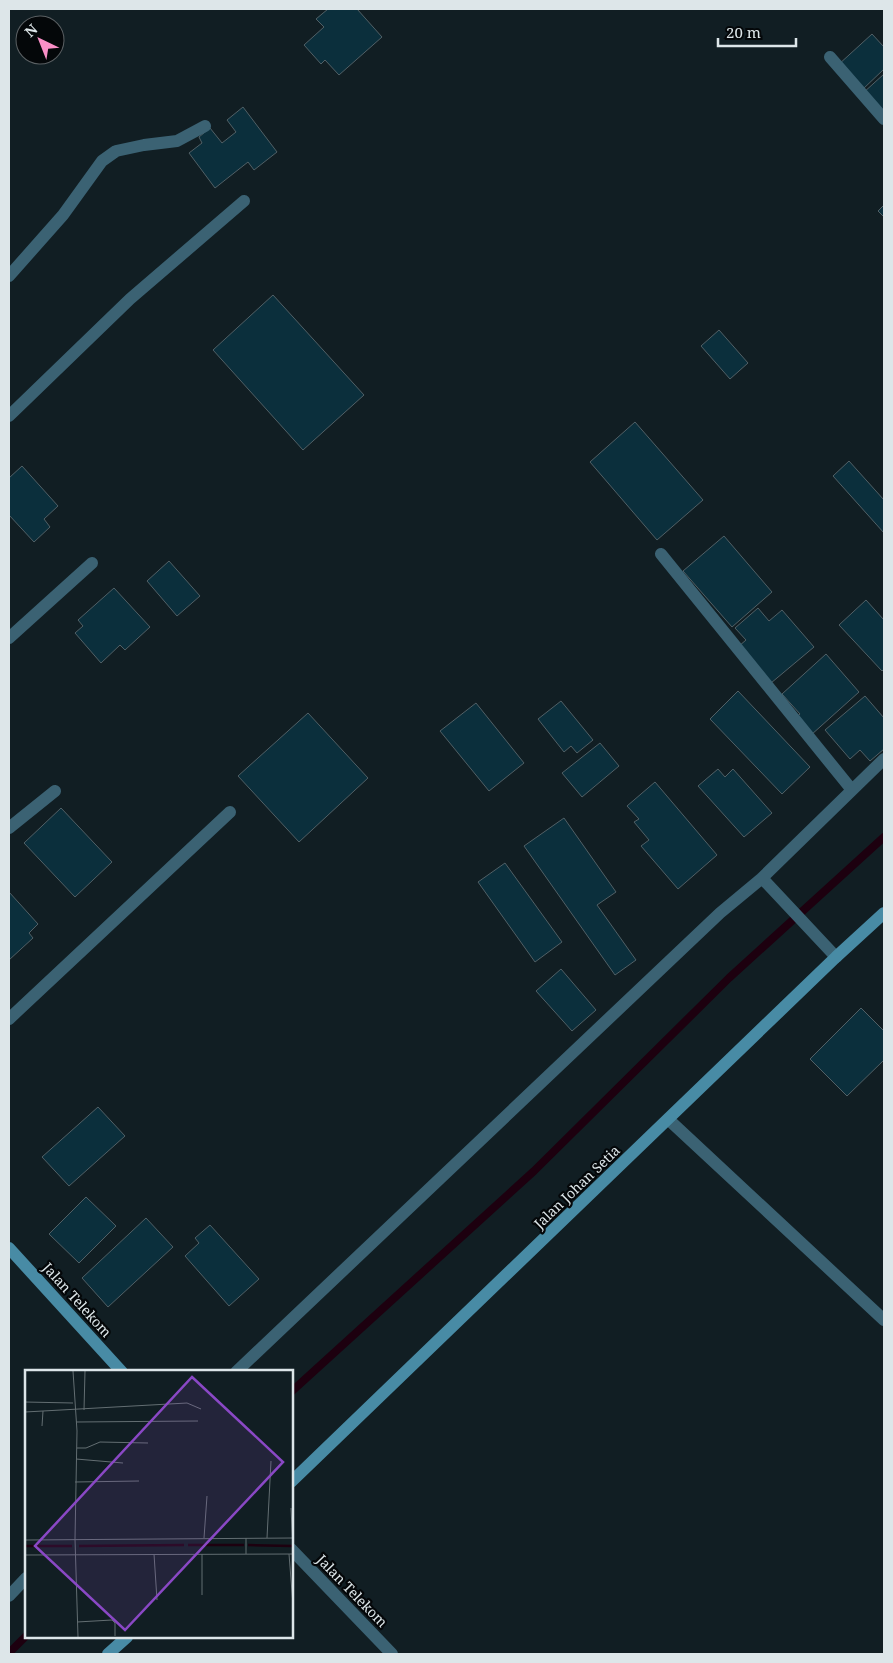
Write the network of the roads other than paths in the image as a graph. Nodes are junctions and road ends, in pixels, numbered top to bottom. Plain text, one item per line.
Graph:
1 (830, 57) dead end
2 (884, 119) edge
3 (205, 126) dead end
4 (244, 201) dead end
5 (9, 276) edge
6 (9, 416) edge
7 (661, 554) dead end
8 (92, 563) dead end
9 (9, 638) edge
10 (884, 759) edge
11 (852, 790) junction
12 (55, 791) dead end
13 (230, 812) dead end
14 (9, 828) edge
15 (762, 878) junction
16 (884, 914) edge
17 (836, 957) junction
18 (9, 1019) edge
19 (668, 1120) junction
20 (9, 1248) edge
21 (884, 1320) edge
22 (120, 1370) edge
23 (238, 1370) edge
24 (292, 1481) edge
25 (292, 1550) edge
26 (25, 1579) edge
27 (9, 1596) edge
28 (126, 1638) edge
29 (108, 1654) edge
30 (392, 1654) edge

1 - 2 street
3 - 5 street
4 - 6 street
7 - 11 street
8 - 9 street
10 - 11 street
11 - 15 street
12 - 14 street
13 - 18 street
15 - 17 street
15 - 23 street
16 - 17 main road, Jalan Johan Setia
17 - 19 main road, Jalan Johan Setia
19 - 21 street
19 - 24 main road, Jalan Johan Setia
20 - 22 main road, Jalan Telekom
25 - 30 street, Jalan Telekom
26 - 27 street
28 - 29 main road

